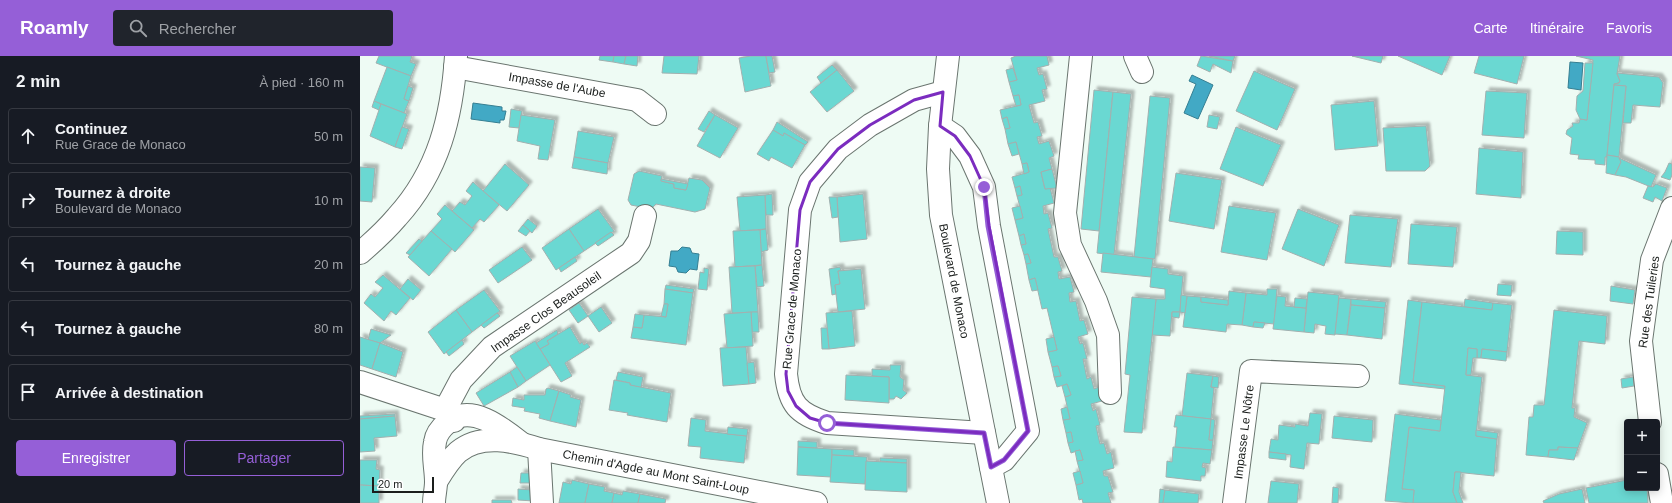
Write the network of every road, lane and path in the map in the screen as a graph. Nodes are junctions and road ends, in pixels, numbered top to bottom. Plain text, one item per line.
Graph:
1 (948, 56) edge
2 (1081, 56) edge
3 (456, 62) edge
4 (943, 92) junction
5 (655, 114) dead end
6 (940, 126) junction
7 (1672, 208) edge
8 (644, 216) dead end
9 (360, 253) edge
10 (1358, 376) dead end
11 (360, 382) edge
12 (1110, 393) dead end
13 (449, 414) junction
14 (1650, 419) edge
15 (984, 433) junction
16 (468, 445) junction
17 (530, 446) junction
18 (991, 467) junction
19 (1660, 491) edge
20 (435, 492) edge
21 (542, 503) edge
22 (816, 503) edge
23 (998, 503) edge
24 (1234, 503) edge
25 (1662, 503) edge

1 - 4 street, Boulevard de Monaco
2 - 12 street
3 - 5 street, Impasse de l'Aube
3 - 9 street
4 - 6 street, Boulevard de Monaco
4 - 15 street, Rue Grace de Monaco
6 - 15 street, Boulevard de Monaco
6 - 18 street
7 - 14 street, Rue des Tuileries
8 - 13 street, Impasse Clos Beausoleil
10 - 24 street, Impasse Le Nôtre
11 - 13 street, Chemin d'Agde au Mont Saint-Loup
13 - 16 street
13 - 17 street, Chemin d'Agde au Mont Saint-Loup
13 - 20 street, Impasse Clos Beausoleil
15 - 18 street, Boulevard de Monaco
16 - 17 street, Chemin d'Agde au Mont Saint-Loup
16 - 20 street
17 - 21 street
17 - 22 street, Chemin d'Agde au Mont Saint-Loup
18 - 23 street, Boulevard de Monaco
19 - 25 street

